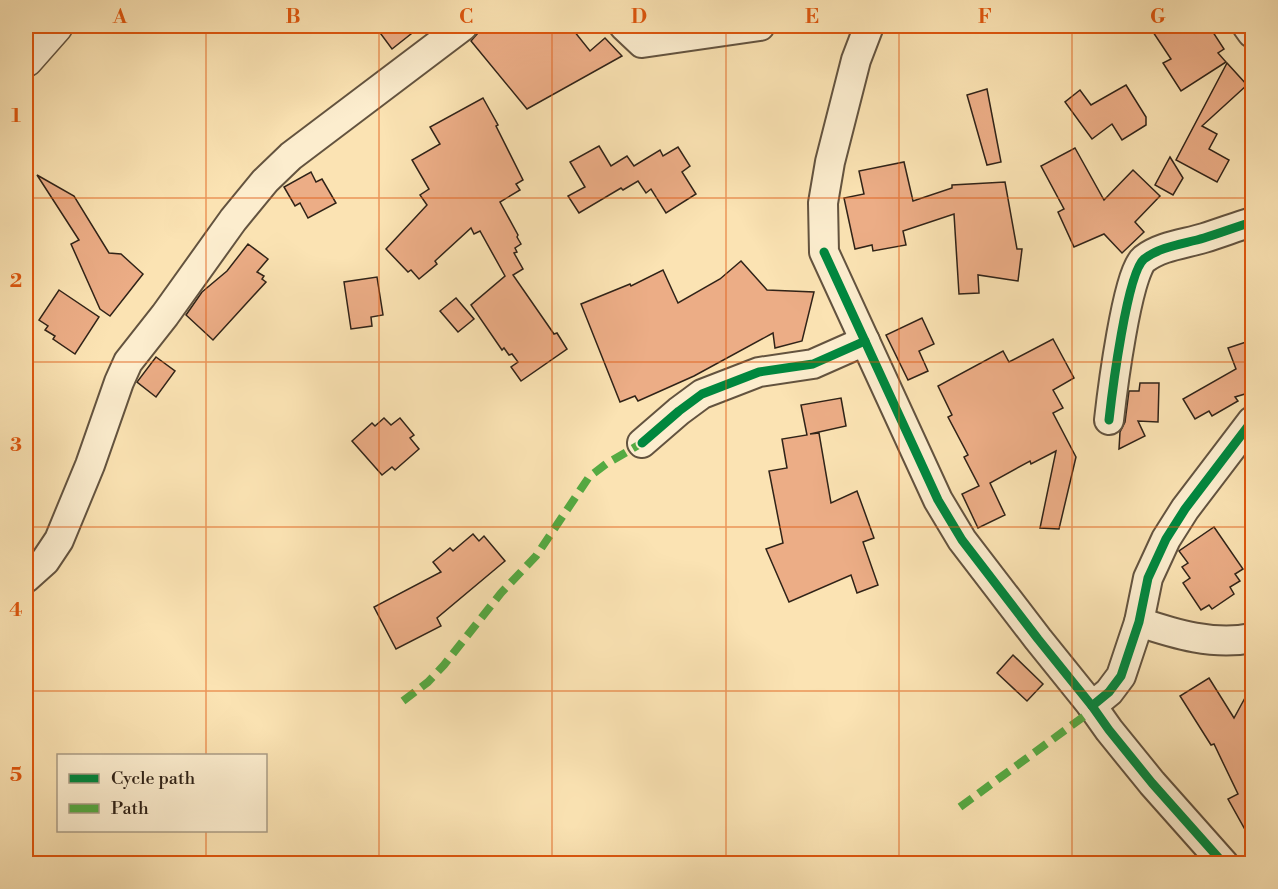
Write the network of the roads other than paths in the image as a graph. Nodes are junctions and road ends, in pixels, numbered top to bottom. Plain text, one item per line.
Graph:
1 (56, 26) edge
2 (463, 26) edge
3 (624, 26) edge
4 (760, 26) edge
5 (869, 26) edge
6 (1247, 26) edge
7 (1252, 33) edge
8 (26, 60) edge
9 (1252, 222) edge
10 (865, 341) junction
11 (1109, 420) dead end
12 (1252, 421) edge
13 (642, 443) dead end
14 (26, 578) edge
15 (1139, 622) junction
16 (1252, 639) edge
17 (1092, 706) junction
18 (1224, 864) edge

1 - 8 street
2 - 14 street
3 - 4 street
5 - 10 street
6 - 7 street
9 - 11 street
10 - 13 street
10 - 17 street
12 - 15 street
15 - 16 street
15 - 17 street
17 - 18 street

